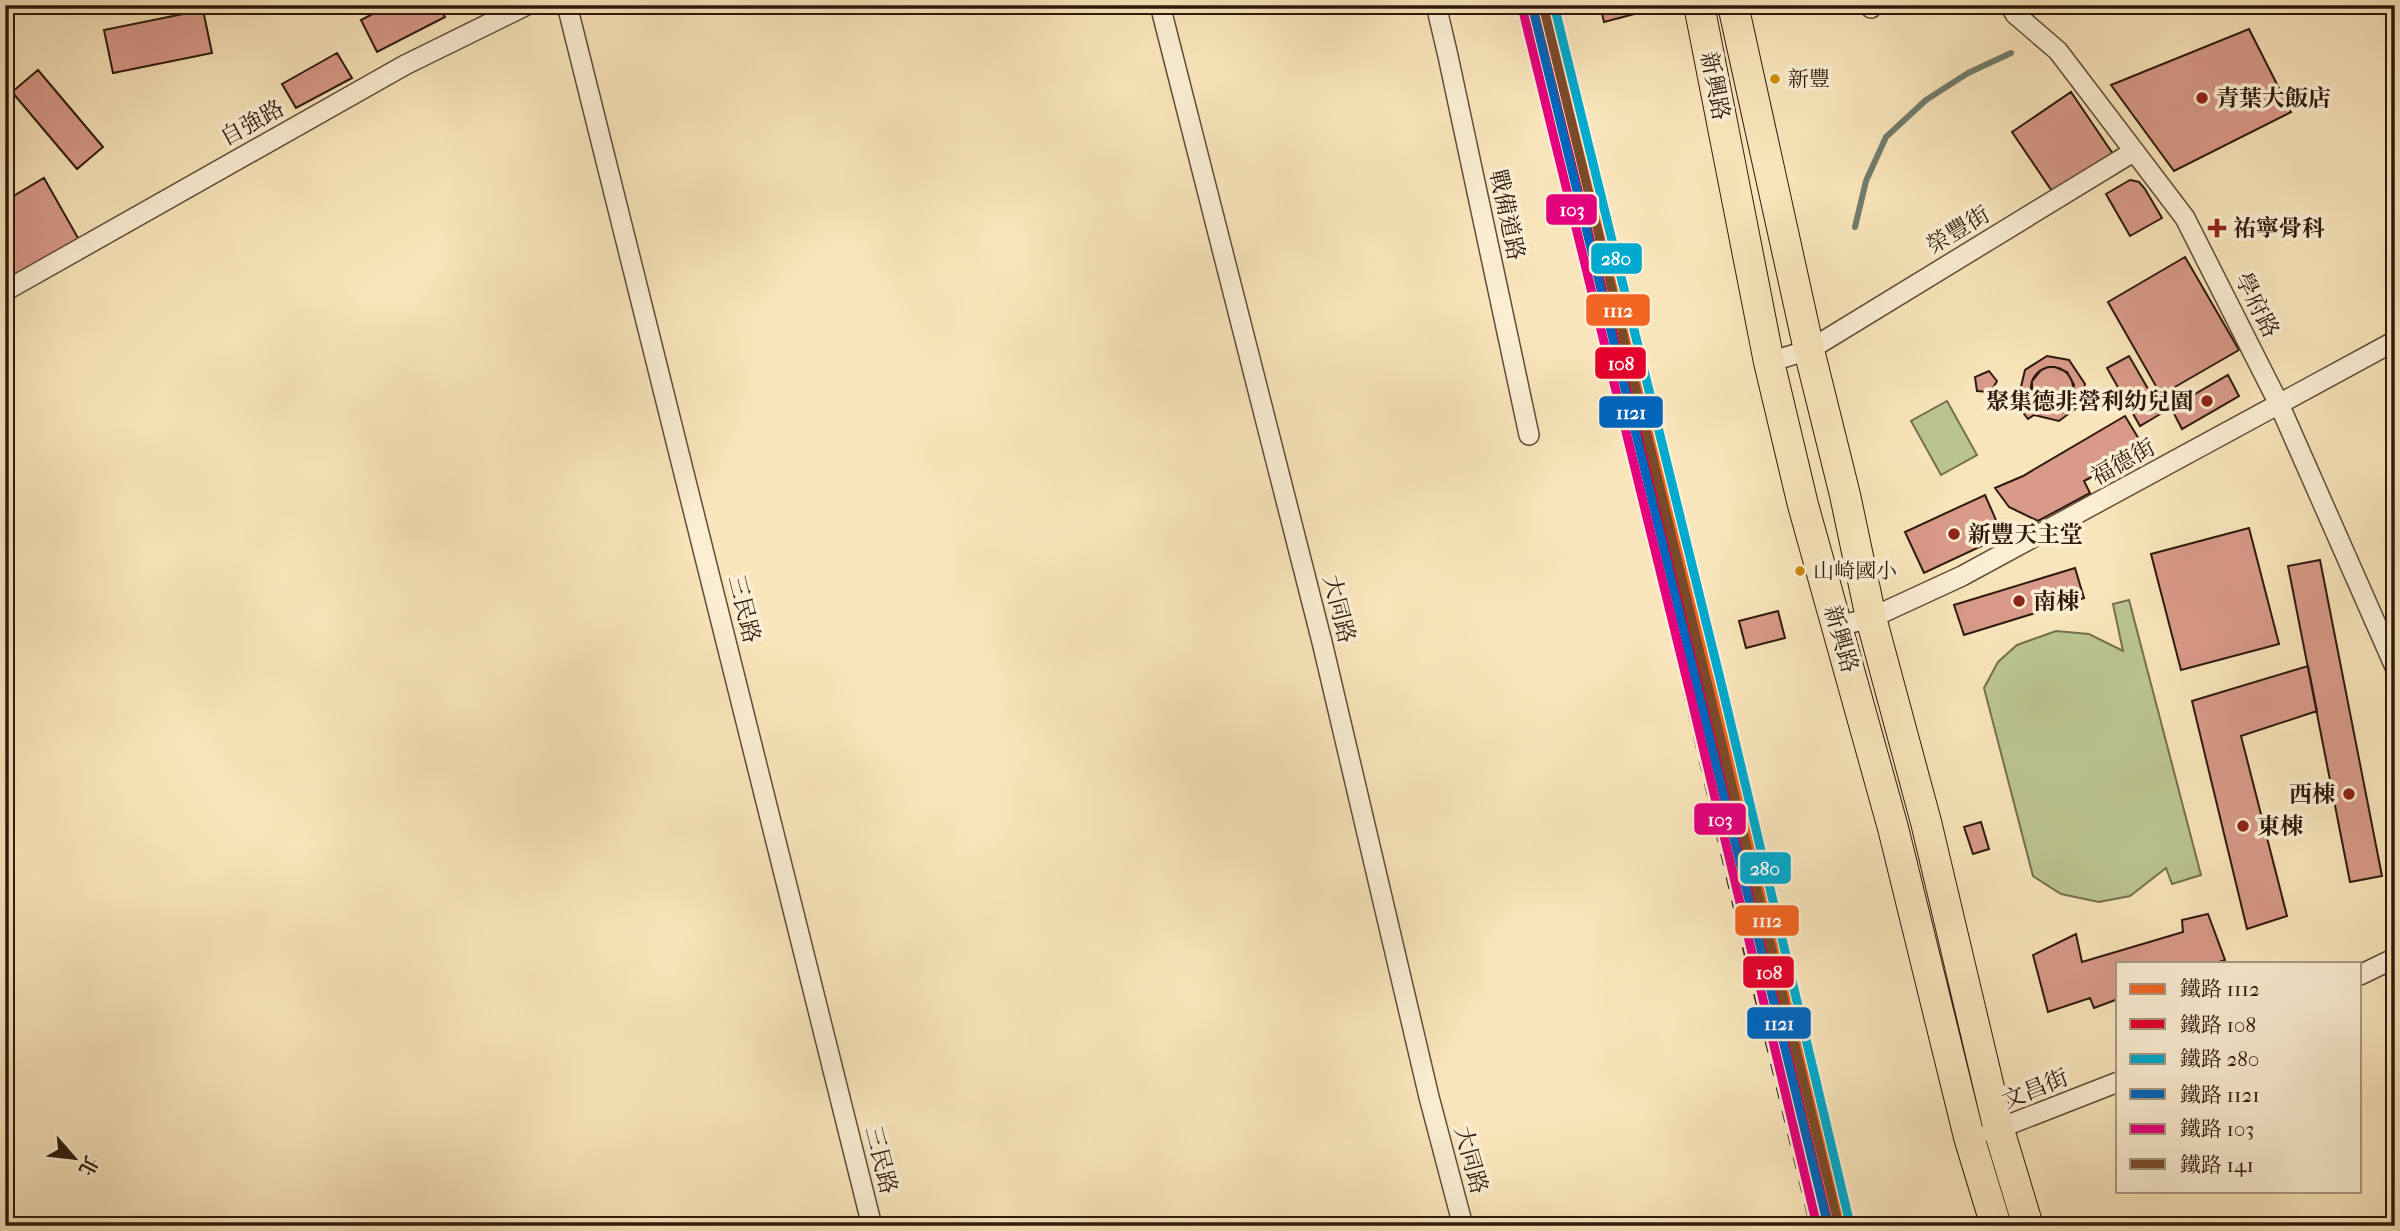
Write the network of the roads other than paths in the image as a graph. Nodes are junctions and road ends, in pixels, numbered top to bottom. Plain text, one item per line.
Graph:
1 (527, 5) edge
2 (567, 5) edge
3 (1160, 5) edge
4 (1436, 5) edge
5 (1699, 5) edge
6 (1733, 5) edge
7 (2010, 5) edge
8 (2133, 152) junction
9 (5, 291) edge
10 (2395, 341) edge
11 (1809, 350) junction
12 (1769, 362) junction
13 (2279, 404) junction
14 (1529, 435) dead end
15 (1871, 618) junction
16 (1838, 625) junction
17 (2395, 667) edge
18 (2395, 958) edge
19 (2362, 974) edge
20 (2116, 1083) edge
21 (1999, 1130) junction
22 (1969, 1137) junction
23 (872, 1226) edge
24 (1464, 1226) edge
25 (1996, 1226) edge
26 (2028, 1226) edge

1 - 9 street, 自強路
2 - 23 street, 三民路
3 - 24 street, 大同路
4 - 14 street, 戰備道路
5 - 12 main road, 新興路
6 - 11 main road, 新興路
7 - 8 street, 學府路
8 - 11 street, 榮豐街
8 - 13 street, 學府路
10 - 13 street, 福德街
11 - 12 street, 榮豐街
11 - 15 main road, 新興路
12 - 16 main road, 新興路
13 - 15 street, 福德街
13 - 17 street, 學府路
15 - 16 street, 福德街
15 - 21 main road, 新興路
16 - 22 main road, 新興路
18 - 19 street
20 - 21 street, 文昌街
21 - 22 street, 文昌街
21 - 26 main road, 新興路
22 - 25 main road, 新興路

